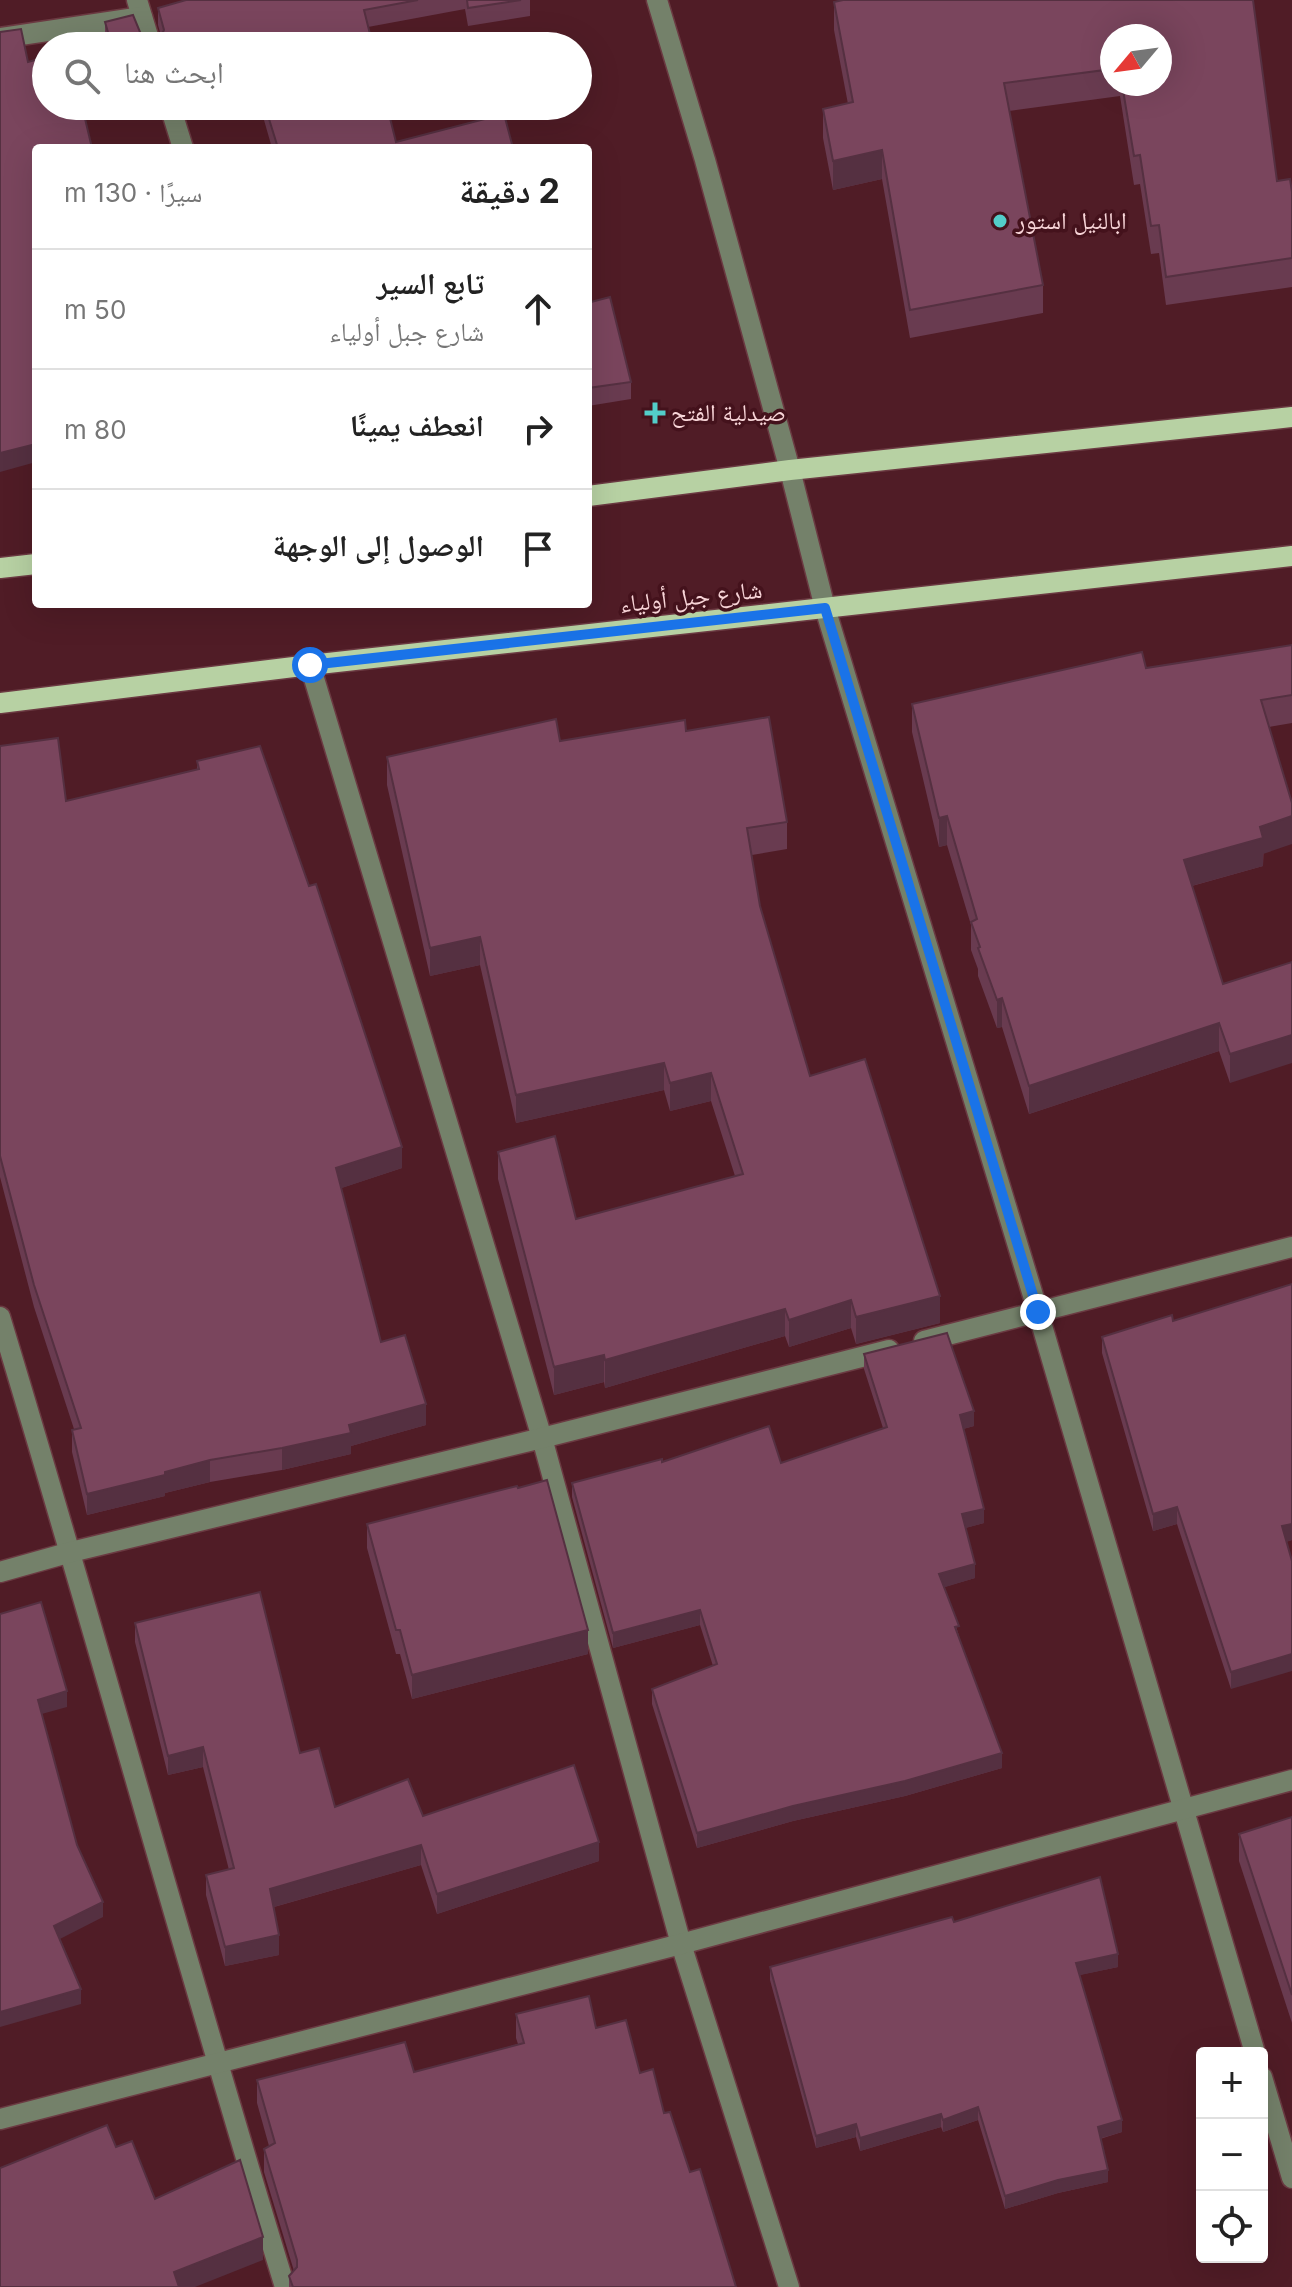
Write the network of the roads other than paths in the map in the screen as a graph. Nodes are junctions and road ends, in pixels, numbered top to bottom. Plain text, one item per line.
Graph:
1 (657, 0) edge
2 (139, 9) edge
3 (146, 32) edge
4 (0, 38) edge
5 (174, 120) edge
6 (182, 144) edge
7 (1292, 417) edge
8 (790, 470) junction
9 (592, 495) edge
10 (1292, 556) edge
11 (32, 564) edge
12 (0, 568) edge
13 (825, 608) junction
14 (310, 665) junction
15 (0, 703) edge
16 (1292, 1247) edge
17 (1038, 1312) junction
18 (0, 1317) edge
19 (542, 1438) junction
20 (71, 1552) junction
21 (0, 1572) edge
22 (1292, 1780) edge
23 (1182, 1808) junction
24 (681, 1944) junction
25 (1253, 2047) edge
26 (217, 2065) junction
27 (1268, 2097) edge
28 (0, 2119) edge
29 (1292, 2178) edge
30 (285, 2287) edge
31 (789, 2287) edge

1 - 8 street
2 - 3 street
2 - 4 street
5 - 6 street
7 - 8 main road
8 - 9 main road
8 - 13 street
10 - 13 main road, شارع جبل أولياء
11 - 12 main road
13 - 14 main road, شارع جبل أولياء
13 - 17 street
14 - 15 main road, شارع جبل أولياء
14 - 19 street
16 - 17 street
17 - 19 street
17 - 23 street
18 - 20 street
19 - 20 street
19 - 24 street
20 - 21 street
20 - 26 street
22 - 23 street
23 - 24 street
23 - 25 street
24 - 26 street
24 - 31 street
26 - 28 street
26 - 30 street
27 - 29 street

